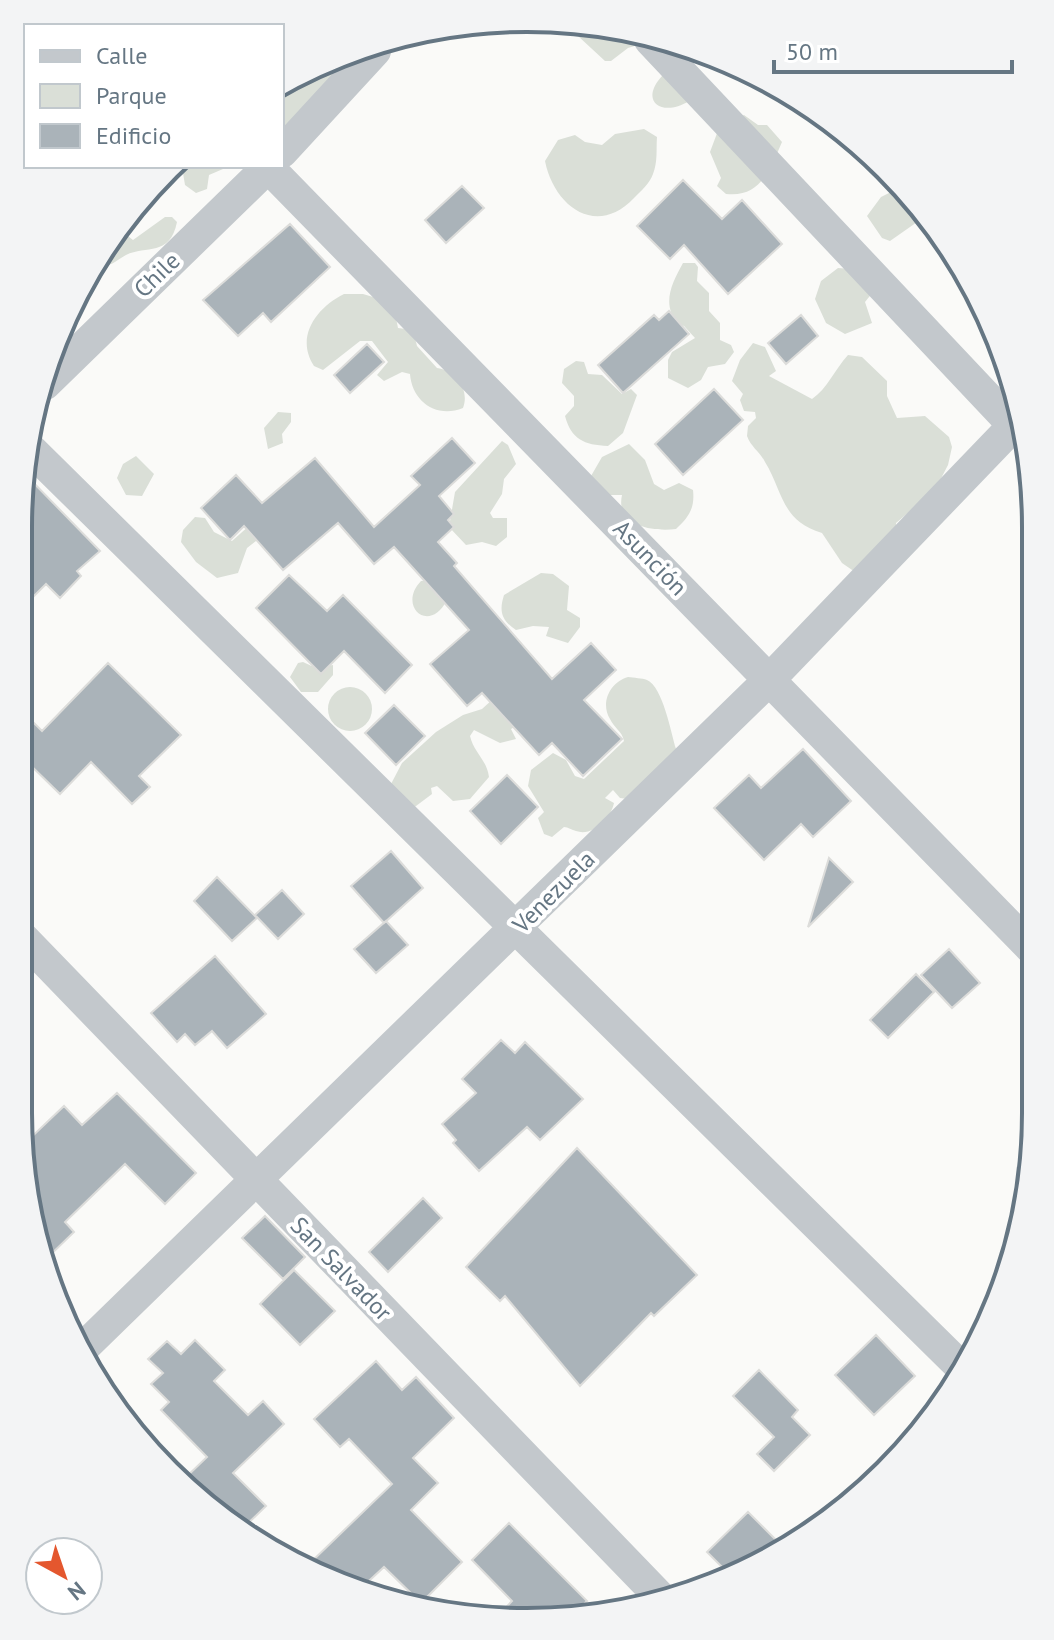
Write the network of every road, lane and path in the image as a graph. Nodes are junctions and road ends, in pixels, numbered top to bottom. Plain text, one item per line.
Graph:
1 (660, 50) edge
2 (369, 58) edge
3 (284, 150) edge
4 (267, 168) edge
5 (277, 168) edge
6 (57, 373) edge
7 (1010, 419) edge
8 (1012, 430) edge
9 (37, 456) edge
10 (769, 680) junction
11 (519, 928) junction
12 (1022, 939) edge
13 (32, 948) edge
14 (254, 1181) junction
15 (89, 1343) edge
16 (955, 1361) edge
17 (654, 1591) edge

1 - 7 street
2 - 3 street, Chile
4 - 6 street, Chile
5 - 10 street, Asunción
8 - 10 street, Venezuela
9 - 11 street
10 - 11 street, Venezuela
10 - 12 street, Asunción
11 - 14 street, Venezuela
11 - 16 street
13 - 14 street, San Salvador
14 - 15 street, Venezuela
14 - 17 street, San Salvador

